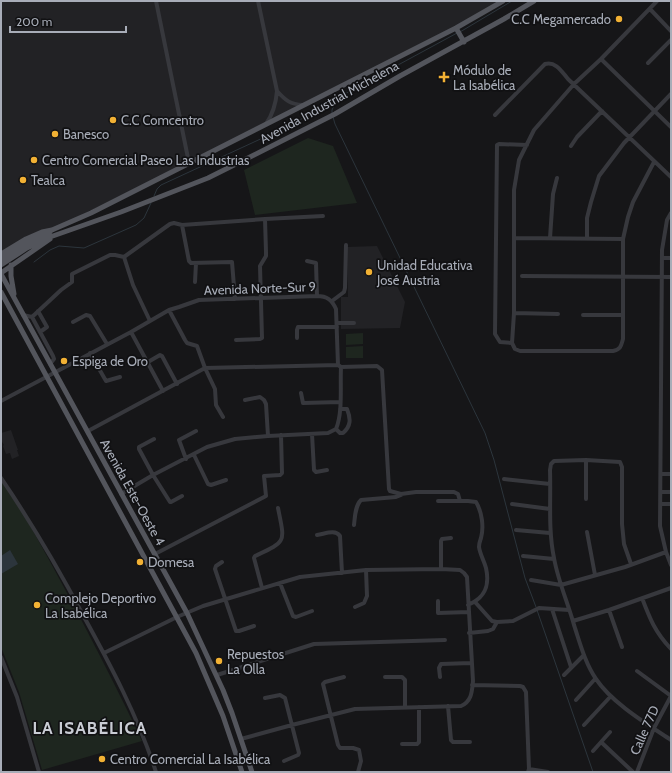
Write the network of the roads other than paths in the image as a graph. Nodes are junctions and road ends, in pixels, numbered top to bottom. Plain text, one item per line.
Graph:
1 (156, 1) edge
2 (258, 1) edge
3 (504, 1) edge
4 (534, 1) edge
5 (657, 1) edge
6 (650, 9) junction
7 (457, 29) junction
8 (671, 31) edge
9 (463, 40) junction
10 (671, 40) edge
11 (601, 59) junction
12 (648, 64) dead end
13 (574, 84) junction
14 (277, 91) junction
15 (671, 94) edge
16 (303, 105) junction
17 (602, 111) junction
18 (654, 111) junction
19 (495, 115) dead end
20 (266, 124) junction
21 (671, 127) edge
22 (629, 137) junction
23 (527, 145) junction
24 (571, 146) dead end
25 (654, 162) junction
26 (189, 163) junction
27 (671, 177) edge
28 (557, 178) dead end
29 (671, 213) edge
30 (323, 216) dead end
31 (265, 219) junction
32 (182, 225) junction
33 (52, 233) junction
34 (514, 238) junction
35 (550, 238) junction
36 (587, 238) junction
37 (623, 238) junction
38 (346, 245) dead end
39 (26, 246) junction
40 (1, 248) edge
41 (9, 248) junction
42 (1, 254) edge
43 (124, 257) junction
44 (662, 258) junction
45 (671, 258) edge
46 (1, 260) edge
47 (307, 261) dead end
48 (196, 263) junction
49 (12, 265) junction
50 (1, 266) edge
51 (1, 273) edge
52 (522, 276) dead end
53 (622, 276) junction
54 (662, 277) junction
55 (671, 277) edge
56 (195, 282) dead end
57 (2, 294) edge
58 (317, 296) junction
59 (261, 298) junction
60 (15, 299) junction
61 (235, 299) junction
62 (332, 301) junction
63 (169, 310) junction
64 (38, 311) junction
65 (514, 313) junction
66 (558, 314) dead end
67 (23, 315) junction
68 (583, 315) dead end
69 (623, 315) junction
70 (32, 317) junction
71 (150, 321) junction
72 (73, 322) dead end
73 (354, 323) dead end
74 (337, 325) junction
75 (40, 332) junction
76 (131, 332) junction
77 (297, 338) dead end
78 (236, 340) dead end
79 (512, 343) junction
80 (107, 344) junction
81 (90, 353) junction
82 (148, 362) junction
83 (50, 364) junction
84 (340, 366) junction
85 (205, 368) junction
86 (55, 372) junction
87 (47, 377) junction
88 (120, 377) dead end
89 (177, 384) junction
90 (163, 391) junction
91 (301, 393) dead end
92 (2, 398) edge
93 (245, 400) dead end
94 (340, 402) junction
95 (340, 409) junction
96 (223, 417) dead end
97 (336, 429) junction
98 (88, 431) junction
99 (196, 431) dead end
100 (312, 434) junction
101 (282, 435) junction
102 (268, 436) junction
103 (154, 438) dead end
104 (194, 455) junction
105 (186, 459) junction
106 (586, 460) junction
107 (327, 470) dead end
108 (661, 474) junction
109 (671, 474) edge
110 (153, 475) junction
111 (1, 478) edge
112 (504, 479) dead end
113 (226, 480) dead end
114 (550, 484) junction
115 (661, 492) junction
116 (671, 492) edge
117 (122, 494) junction
118 (401, 494) junction
119 (182, 496) dead end
120 (586, 499) dead end
121 (438, 501) dead end
122 (460, 501) junction
123 (512, 504) dead end
124 (661, 504) junction
125 (671, 504) edge
126 (278, 508) dead end
127 (550, 509) junction
128 (354, 525) dead end
129 (516, 530) dead end
130 (586, 532) dead end
131 (550, 533) junction
132 (317, 535) dead end
133 (451, 538) dead end
134 (666, 552) junction
135 (155, 554) junction
136 (523, 556) dead end
137 (554, 559) junction
138 (222, 562) dead end
139 (631, 564) junction
140 (671, 565) edge
141 (440, 569) junction
142 (366, 570) junction
143 (342, 573) junction
144 (595, 575) junction
145 (531, 580) dead end
146 (280, 583) junction
147 (561, 585) junction
148 (262, 588) junction
149 (671, 588) edge
150 (642, 598) junction
151 (225, 599) junction
152 (438, 601) dead end
153 (475, 602) junction
154 (468, 605) junction
155 (355, 607) dead end
156 (552, 609) junction
157 (569, 610) junction
158 (609, 610) junction
159 (312, 611) dead end
160 (469, 612) junction
161 (187, 613) junction
162 (177, 617) junction
163 (573, 621) junction
164 (496, 622) junction
165 (254, 626) dead end
166 (469, 633) junction
167 (445, 640) dead end
168 (622, 647) dead end
169 (671, 649) edge
170 (104, 653) junction
171 (584, 655) junction
172 (1, 657) edge
173 (471, 663) junction
174 (571, 667) junction
175 (636, 671) dead end
176 (217, 675) junction
177 (564, 675) dead end
178 (344, 677) dead end
179 (385, 677) dead end
180 (440, 677) dead end
181 (595, 678) junction
182 (472, 685) junction
183 (611, 696) junction
184 (671, 696) edge
185 (265, 698) dead end
186 (576, 700) dead end
187 (448, 706) junction
188 (405, 707) junction
189 (419, 707) junction
190 (330, 715) junction
191 (292, 725) junction
192 (584, 725) dead end
193 (654, 728) junction
194 (610, 732) dead end
195 (241, 739) junction
196 (671, 740) edge
197 (470, 742) dead end
198 (601, 742) junction
199 (402, 744) dead end
200 (593, 751) dead end
201 (284, 761) dead end
202 (528, 771) edge
203 (39, 772) edge
204 (156, 772) edge
205 (242, 772) edge
206 (252, 772) edge
207 (358, 772) edge
208 (548, 772) edge
209 (633, 772) edge
210 (637, 772) edge

1 - 26 street
2 - 14 street
3 - 7 main road, Avenida Industrial Michelena
4 - 9 main road, Avenida Industrial Michelena
5 - 6 street
6 - 8 street
6 - 11 street
7 - 9 main road
7 - 16 main road, Avenida Industrial Michelena
9 - 33 main road, Avenida Industrial Michelena
10 - 12 street
11 - 13 street
11 - 18 street
13 - 17 street
13 - 19 street
13 - 23 street
14 - 16 street
14 - 20 street
15 - 18 street
16 - 20 main road, Avenida Industrial Michelena
17 - 22 street
17 - 24 street
18 - 21 street
18 - 22 street
20 - 26 main road, Avenida Industrial Michelena
22 - 25 street
22 - 36 street
23 - 34 street
23 - 79 street
25 - 27 street
25 - 37 street
26 - 33 main road, Avenida Industrial Michelena
28 - 35 street
29 - 44 street
30 - 31 street
31 - 32 street
31 - 59 street
32 - 43 street
32 - 48 street
33 - 39 main road
33 - 41 main road, Avenida Industrial Michelena
33 - 49 main road, Avenida Industrial Michelena
34 - 35 street
34 - 65 street
35 - 36 street
36 - 37 street
37 - 53 street
38 - 62 street
39 - 46 main road
39 - 50 main road
40 - 41 main road
41 - 42 main road, Avenida Industrial Michelena
43 - 64 street
43 - 71 street
44 - 45 street
44 - 54 street
47 - 58 street
48 - 56 street
48 - 61 street
49 - 51 main road, Avenida Industrial Michelena
49 - 60 main road
51 - 60 main road, Avenida Este-Oeste 4
52 - 53 street
53 - 54 street
53 - 69 street
54 - 55 street
54 - 108 street
57 - 87 main road
58 - 59 street, Avenida Norte-Sur 9
58 - 62 street, Avenida Norte-Sur 9
59 - 61 street, Avenida Norte-Sur 9
59 - 78 street
60 - 67 main road, Avenida Este-Oeste 4
61 - 63 street, Avenida Norte-Sur 9
62 - 74 street, Avenida Norte-Sur 9
63 - 71 street, Avenida Norte-Sur 9
63 - 85 street
64 - 70 street
64 - 75 street
65 - 66 street
65 - 79 street
67 - 70 street
67 - 83 main road, Avenida Este-Oeste 4
68 - 69 street
69 - 79 street
70 - 75 street
71 - 76 street, Avenida Norte-Sur 9
72 - 80 street
73 - 74 street
74 - 77 street
74 - 84 street, Avenida Norte-Sur 9
75 - 83 street
76 - 80 street, Avenida Norte-Sur 9
76 - 82 street
80 - 81 street, Avenida Norte-Sur 9
81 - 86 street, Avenida Norte-Sur 9
81 - 88 street
82 - 89 street
82 - 90 street
83 - 86 main road, Avenida Este-Oeste 4
84 - 85 street
84 - 94 street, Avenida Norte-Sur 9
84 - 118 street
85 - 89 street
85 - 96 street
86 - 87 street, Avenida Norte-Sur 9
86 - 98 main road, Avenida Este-Oeste 4
87 - 92 street, Avenida Norte-Sur 9
87 - 162 main road
89 - 90 street
90 - 98 street
91 - 94 street
93 - 102 street
94 - 95 street, Avenida Norte-Sur 9
95 - 97 street, Avenida Norte-Sur 9
95 - 97 street
97 - 100 street
98 - 117 main road, Avenida Este-Oeste 4
99 - 105 street
100 - 101 street
100 - 107 street
101 - 102 street
101 - 135 street
102 - 104 street
103 - 110 street
104 - 105 street
104 - 113 street
105 - 110 street
106 - 114 street
106 - 120 street
106 - 139 street
108 - 109 street
108 - 115 street
110 - 117 street
110 - 119 street
111 - 170 street
112 - 114 street
114 - 127 street
115 - 116 street
115 - 124 street
117 - 135 main road, Avenida Este-Oeste 4
118 - 122 street
118 - 128 street
121 - 122 street
122 - 153 street
123 - 127 street
124 - 125 street
124 - 134 street
126 - 148 street
127 - 131 street
129 - 131 street
130 - 144 street
131 - 137 street
132 - 143 street
133 - 141 street
134 - 139 street
134 - 140 street
135 - 161 main road, Avenida Este-Oeste 4
136 - 137 street
137 - 147 street
138 - 151 street
139 - 144 street
141 - 142 street
141 - 154 street
142 - 143 street
142 - 155 street
143 - 146 street
144 - 147 street
145 - 147 street
146 - 148 street
146 - 159 street
147 - 157 street
148 - 151 street
149 - 150 street
150 - 158 street
150 - 169 street
151 - 161 street
151 - 165 street
152 - 160 street
153 - 154 street
153 - 164 street
154 - 160 street
156 - 157 street
156 - 164 street
156 - 174 street
157 - 163 street
158 - 163 street
158 - 168 street
160 - 166 street
161 - 162 street
161 - 176 main road, Avenida Este-Oeste 4
162 - 170 street
162 - 205 main road
163 - 171 street
164 - 166 street
166 - 173 street
167 - 176 street
170 - 204 street
171 - 174 street
171 - 181 street
172 - 203 street
173 - 180 street
173 - 182 street
174 - 177 street
175 - 184 street
176 - 195 main road, Avenida Este-Oeste 4
178 - 190 street
179 - 188 street
181 - 183 street
181 - 186 street
182 - 187 street
182 - 202 street
183 - 192 street
183 - 193 street
184 - 193 street, Calle 77D
185 - 191 street
187 - 189 street
187 - 197 street
188 - 189 street
188 - 190 street
189 - 199 street
190 - 191 street
190 - 207 street
191 - 195 street
191 - 201 street
193 - 196 street
193 - 210 street, Calle 77D
194 - 198 street
195 - 206 main road, Avenida Este-Oeste 4
198 - 200 street
198 - 209 street
202 - 208 street

